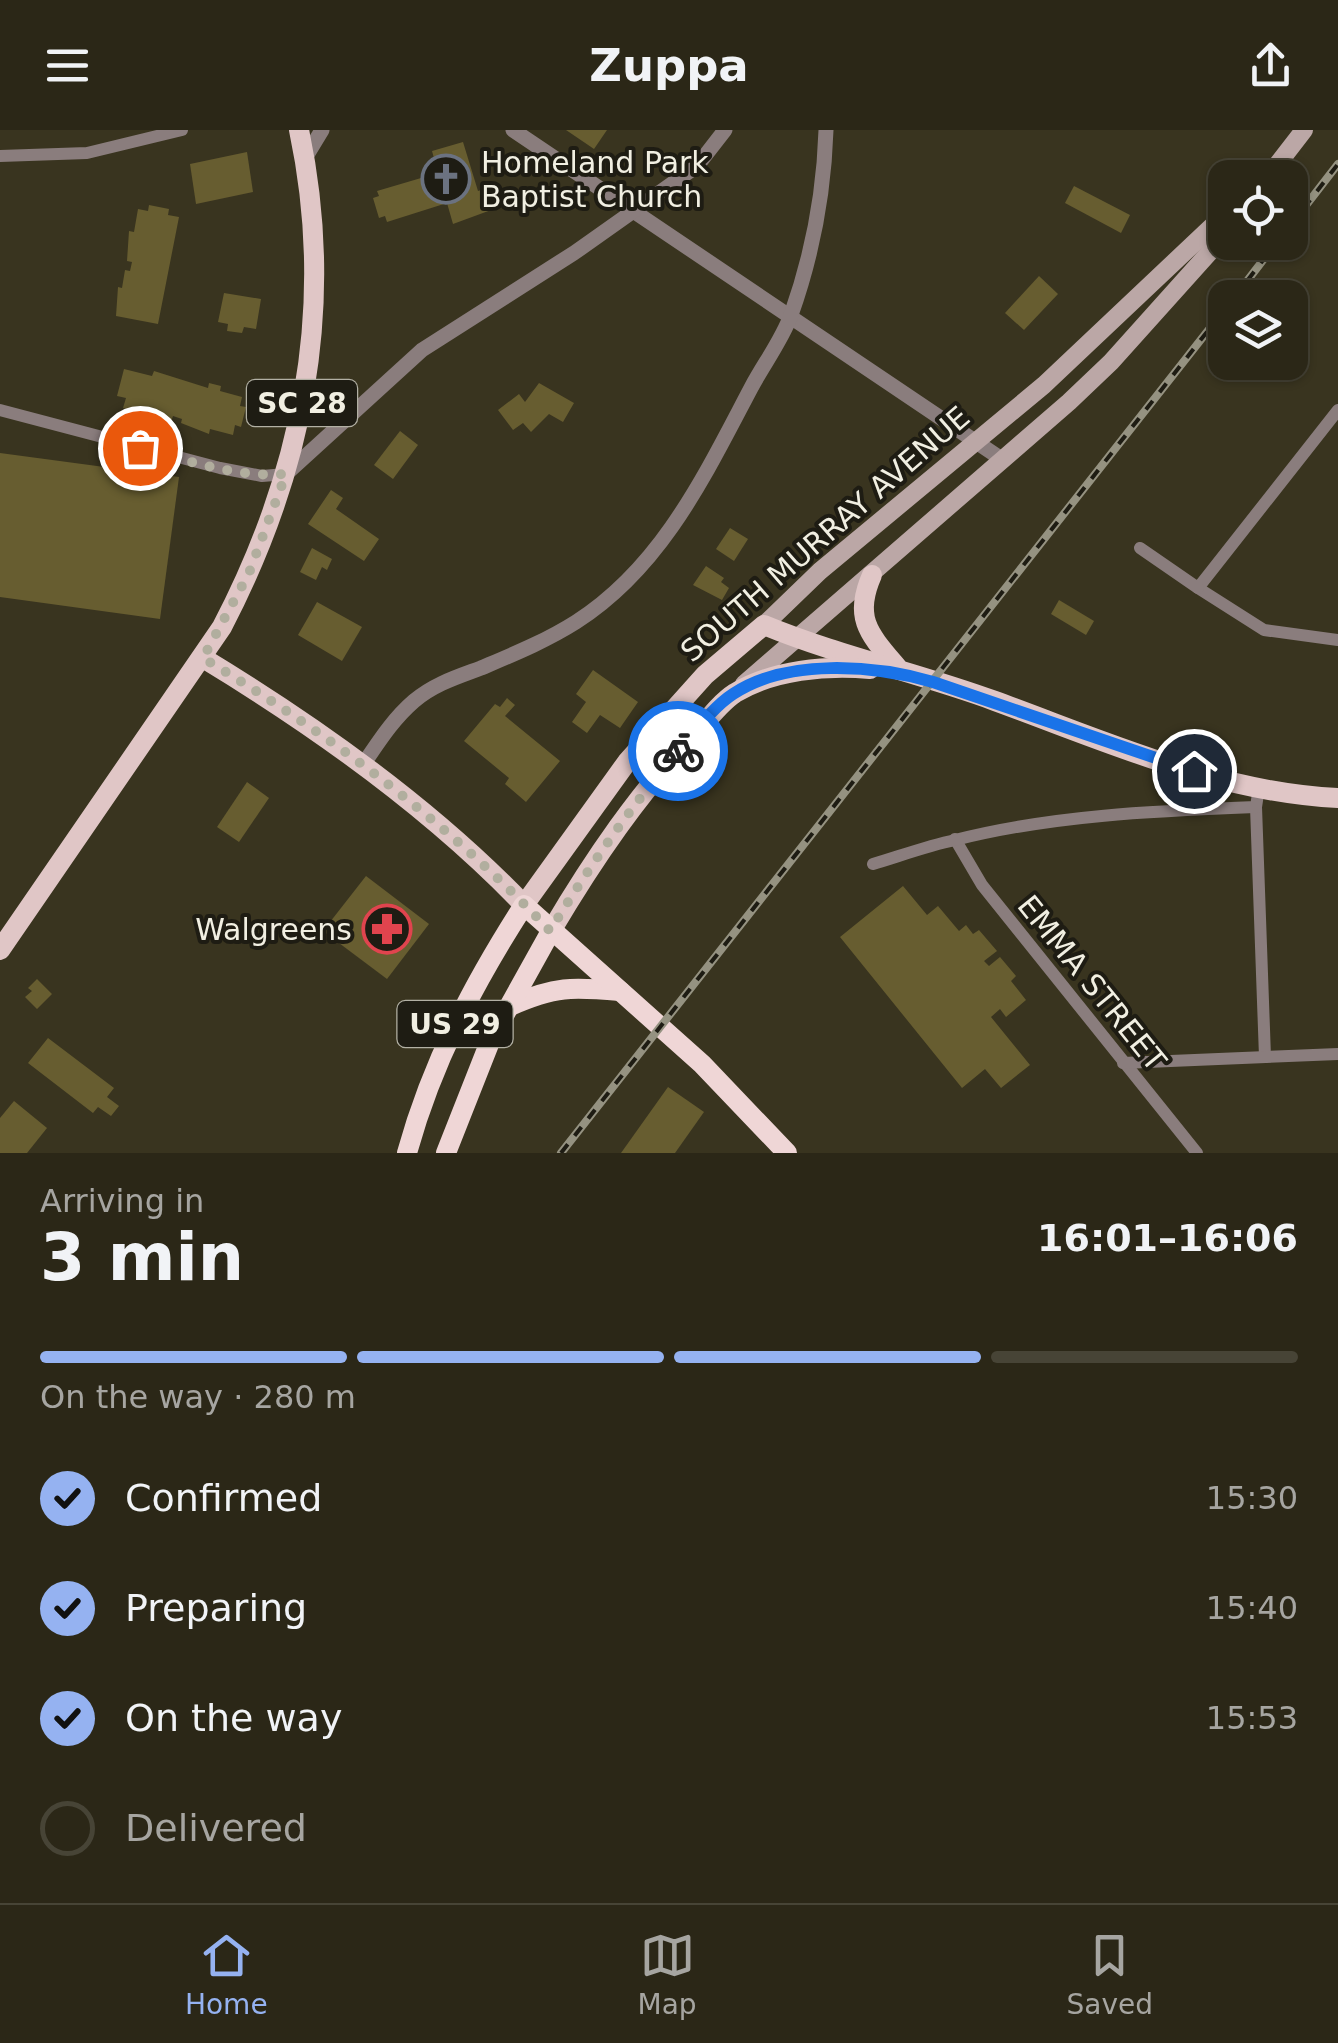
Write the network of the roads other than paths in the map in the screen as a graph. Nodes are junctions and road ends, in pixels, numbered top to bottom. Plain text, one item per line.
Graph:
1 (182, 130) edge
2 (299, 130) edge
3 (322, 130) edge
4 (514, 130) edge
5 (725, 130) edge
6 (826, 130) edge
7 (1304, 130) edge
8 (0, 156) edge
9 (305, 158) junction
10 (1281, 160) edge
11 (632, 213) junction
12 (1208, 230) edge
13 (1208, 254) edge
14 (790, 319) junction
15 (0, 410) edge
16 (1338, 410) edge
17 (976, 443) junction
18 (1002, 460) junction
19 (286, 474) junction
20 (1140, 548) dead end
21 (872, 575) junction
22 (1198, 588) junction
23 (764, 624) junction
24 (798, 639) junction
25 (1338, 640) edge
26 (203, 658) junction
27 (902, 673) junction
28 (732, 694) junction
29 (362, 766) junction
30 (1257, 797) junction
31 (1338, 798) edge
32 (955, 840) junction
33 (872, 864) dead end
34 (524, 905) junction
35 (550, 931) junction
36 (0, 950) edge
37 (620, 990) junction
38 (510, 1006) junction
39 (1338, 1054) edge
40 (1265, 1057) junction
41 (1123, 1063) junction
42 (408, 1153) edge
43 (446, 1153) edge
44 (788, 1153) edge
45 (1197, 1153) edge

1 - 8 street
2 - 9 main road, SC 28
3 - 9 street
4 - 11 street
5 - 11 street
6 - 14 street
7 - 10 main road
9 - 19 main road, SC 28
11 - 14 street
11 - 19 street
12 - 17 main road, SOUTH MURRAY AVENUE
13 - 18 main road, SOUTH MURRAY AVENUE
14 - 17 street
14 - 29 street
15 - 19 street
16 - 22 street
17 - 18 street
17 - 23 main road, SOUTH MURRAY AVENUE
18 - 21 main road, SOUTH MURRAY AVENUE
19 - 26 main road, SC 28
20 - 22 street
21 - 24 main road, SOUTH MURRAY AVENUE
21 - 27 main road
22 - 25 street
23 - 24 main road, US 29
23 - 34 main road, SOUTH MURRAY AVENUE / US 29
24 - 27 main road, US 29
24 - 28 main road, SOUTH MURRAY AVENUE
26 - 29 main road
26 - 36 main road
27 - 28 main road, US 29
27 - 30 main road, US 29
28 - 35 main road, SOUTH MURRAY AVENUE / US 29
29 - 34 main road
30 - 31 main road, US 29
30 - 32 street
30 - 40 street
32 - 33 street
32 - 41 street, EMMA STREET
34 - 35 highway
34 - 42 highway, SOUTH MURRAY AVENUE / US 29
35 - 37 highway
35 - 38 highway, SOUTH MURRAY AVENUE / US 29
37 - 38 highway
37 - 44 highway
38 - 43 highway, SOUTH MURRAY AVENUE / US 29
39 - 40 street
40 - 41 street
41 - 45 street, EMMA STREET

